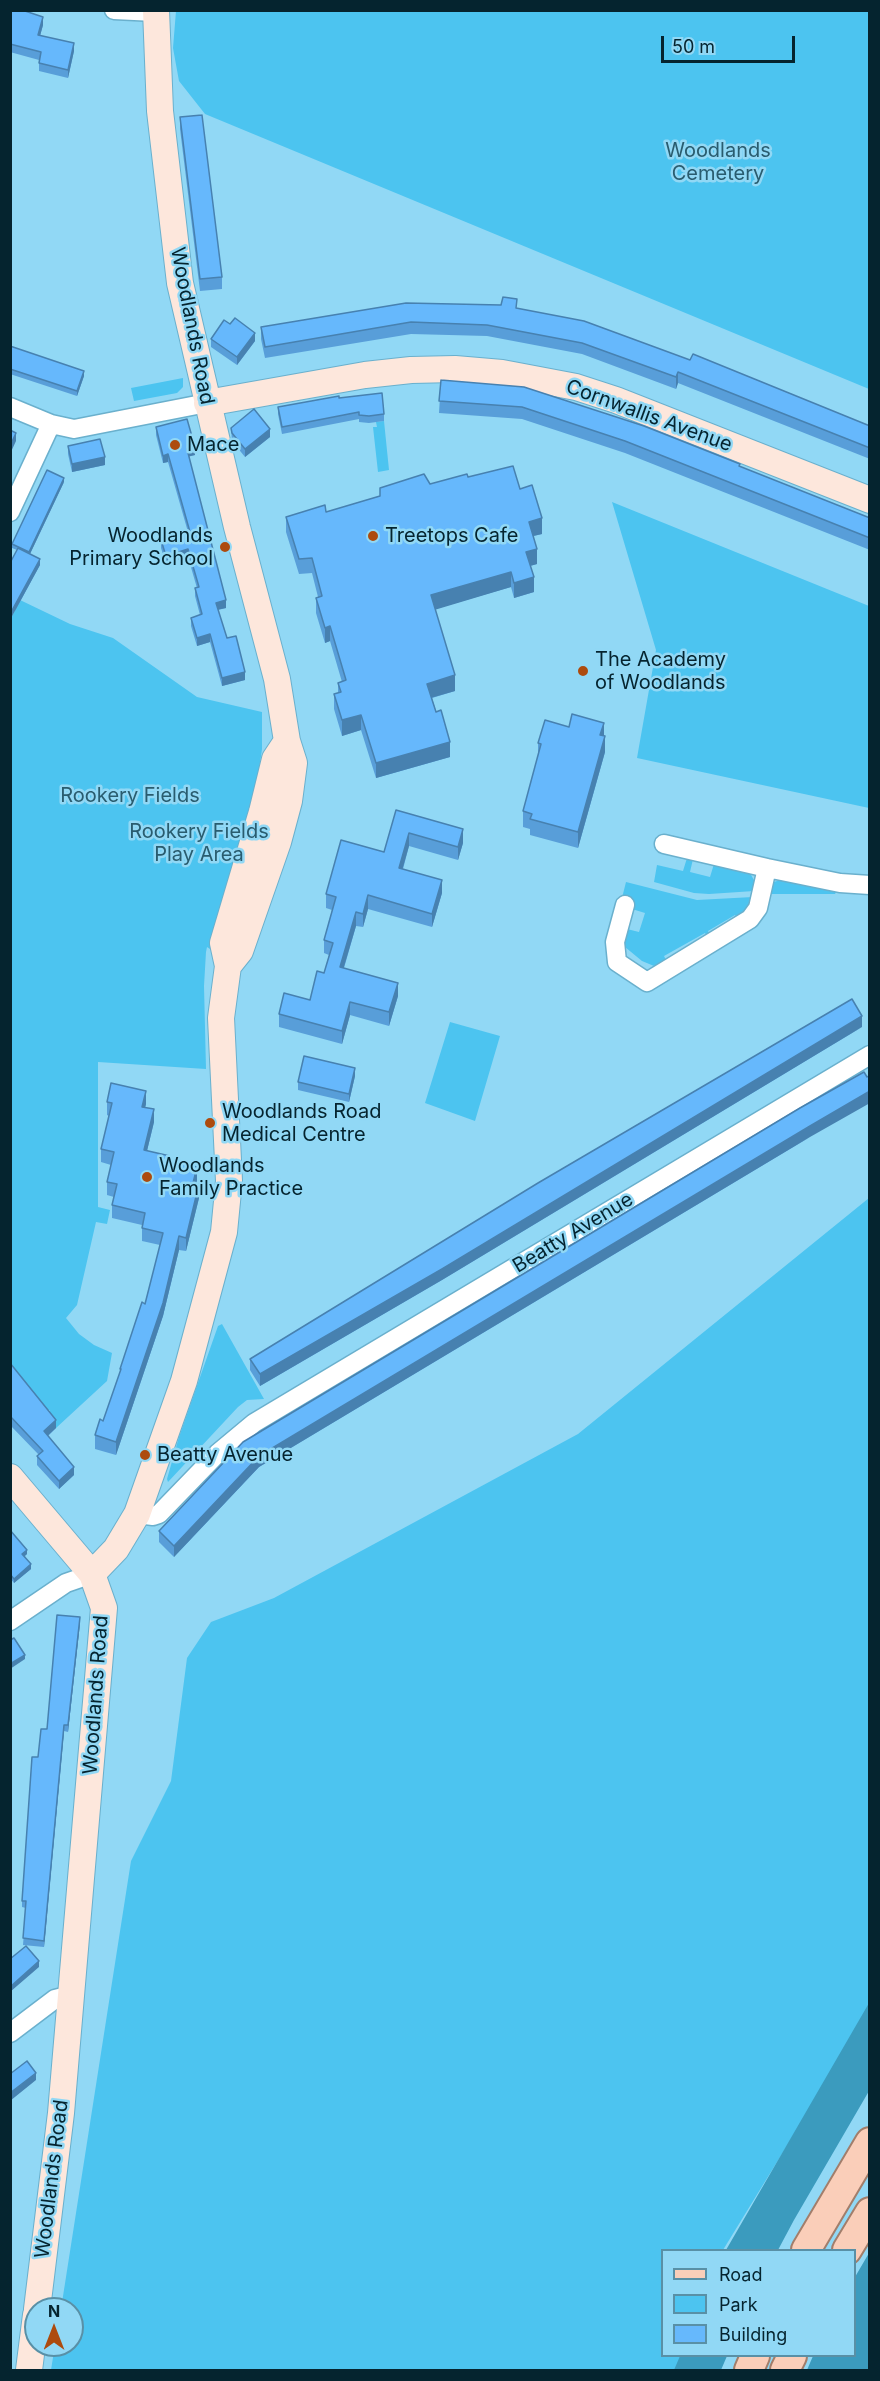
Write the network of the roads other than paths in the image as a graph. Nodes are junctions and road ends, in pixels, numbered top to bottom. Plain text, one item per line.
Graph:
1 (114, 10) edge
2 (155, 11) edge
3 (207, 403) junction
4 (10, 407) edge
5 (51, 424) junction
6 (870, 500) edge
7 (10, 512) edge
8 (664, 844) dead end
9 (767, 868) junction
10 (870, 885) edge
11 (625, 905) dead end
12 (870, 1055) edge
13 (10, 1477) edge
14 (137, 1514) junction
15 (92, 1575) junction
16 (10, 1621) edge
17 (71, 1995) junction
18 (10, 2033) edge
19 (870, 2142) edge
20 (870, 2212) edge
21 (807, 2249) edge
22 (848, 2249) edge
23 (38, 2297) edge

1 - 2 street
2 - 3 street, Woodlands Road
3 - 5 street
3 - 6 street, Cornwallis Avenue
3 - 14 street, Woodlands Road
4 - 5 street
5 - 7 street
8 - 9 street
9 - 10 street
9 - 11 street
12 - 14 street, Beatty Avenue
13 - 15 street
14 - 15 street, Woodlands Road
15 - 16 street
15 - 17 street, Woodlands Road
17 - 18 street
17 - 23 street, Woodlands Road
19 - 21 main road
20 - 22 main road

